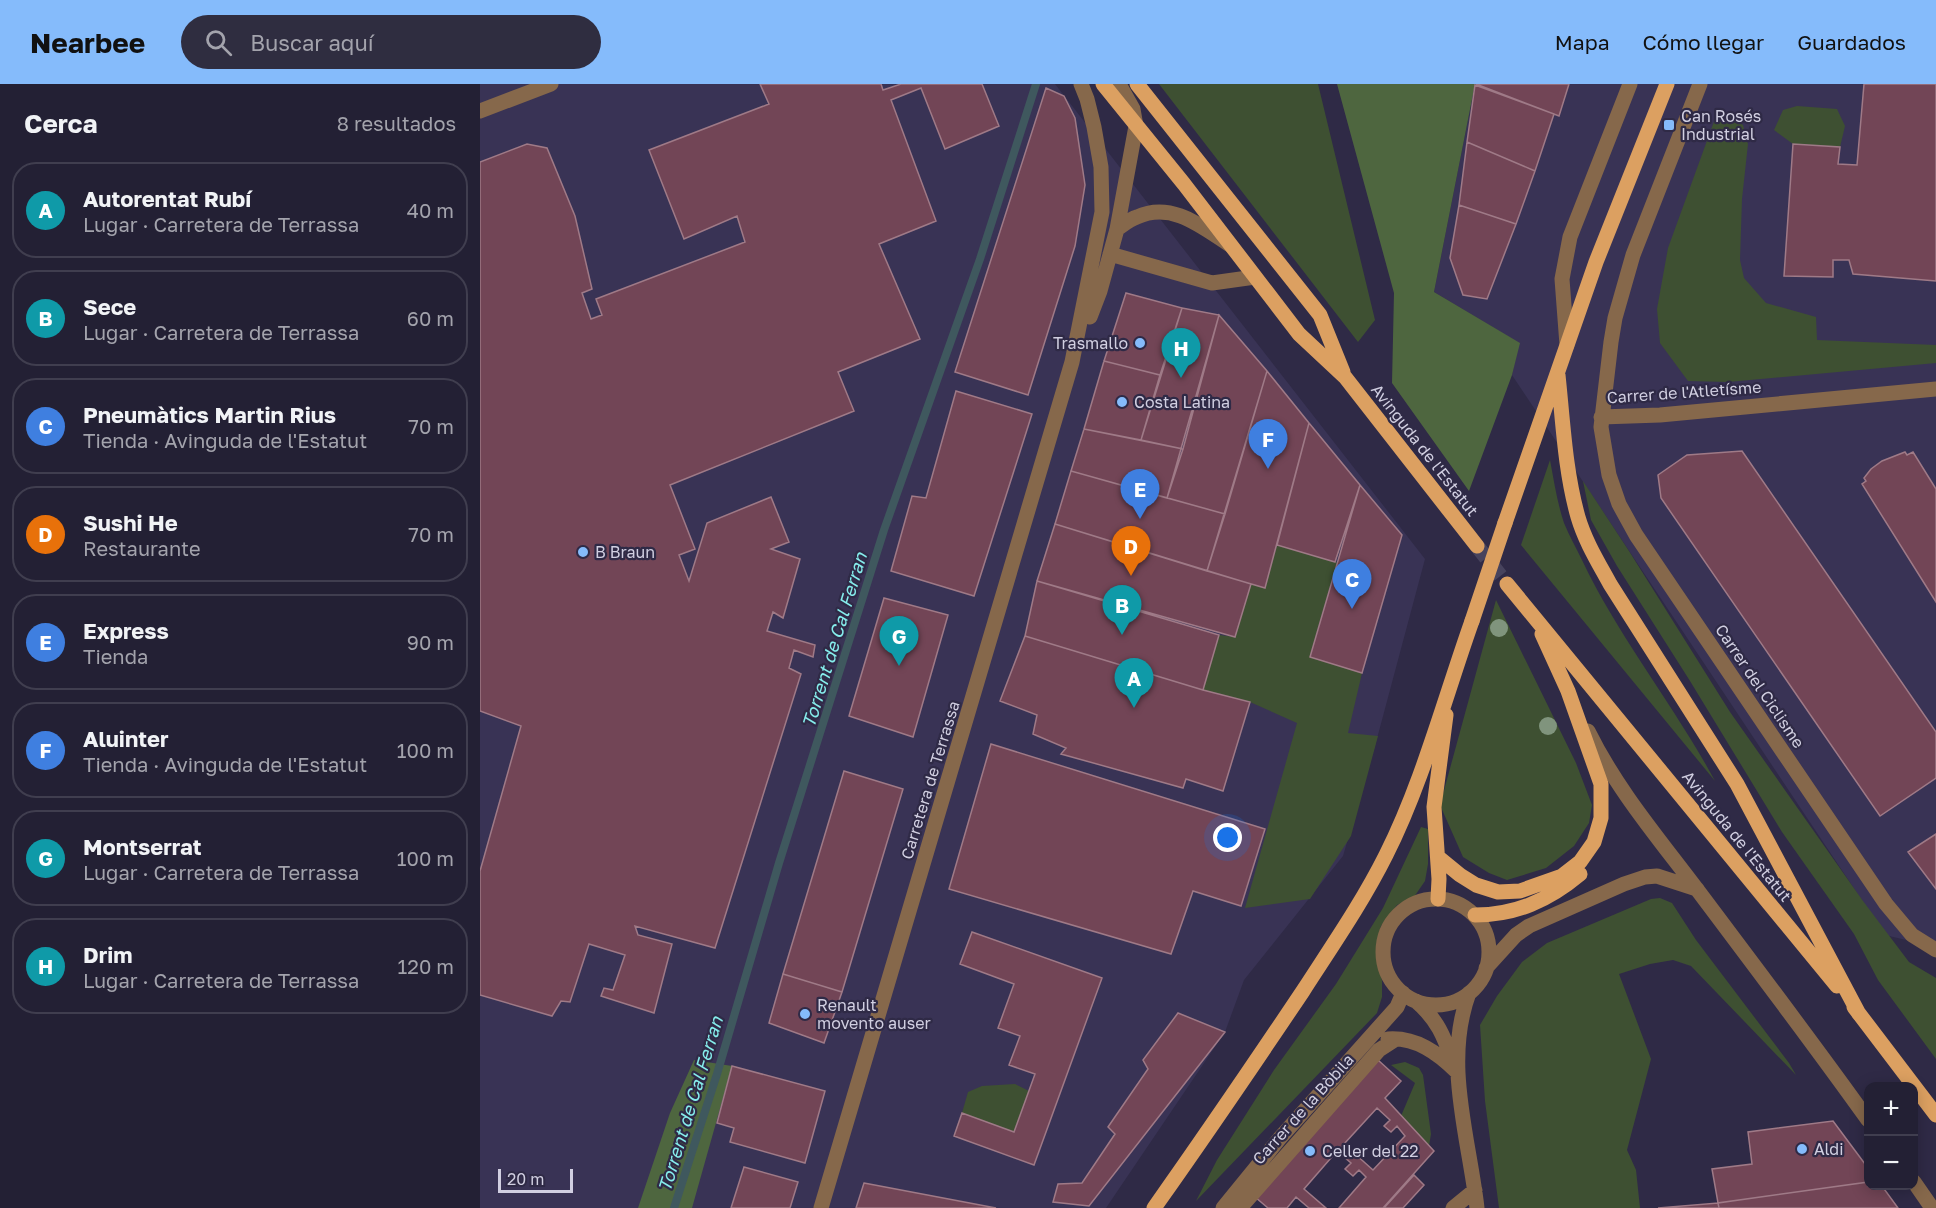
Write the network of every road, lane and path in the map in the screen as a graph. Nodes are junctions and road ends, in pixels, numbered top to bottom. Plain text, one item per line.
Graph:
1 (551, 84) edge
2 (1081, 84) edge
3 (1103, 84) edge
4 (1119, 84) edge
5 (1137, 84) edge
6 (1630, 84) edge
7 (1666, 84) edge
8 (1700, 84) edge
9 (480, 111) edge
10 (1136, 126) junction
11 (1117, 229) junction
12 (1231, 246) junction
13 (1110, 254) junction
14 (1255, 277) junction
15 (1568, 346) junction
16 (1072, 362) junction
17 (1558, 375) junction
18 (1345, 377) junction
19 (1936, 389) edge
20 (1601, 417) junction
21 (1477, 546) tunnel mouth
22 (1507, 584) tunnel mouth
23 (1533, 615) junction
24 (1448, 691) junction
25 (1568, 691) junction
26 (1601, 784) junction
27 (1438, 857) junction
28 (1697, 889) junction
29 (1438, 899) junction
30 (1475, 915) junction
31 (1936, 950) edge
32 (1486, 968) junction
33 (1469, 993) junction
34 (1409, 997) junction
35 (1860, 1014) junction
36 (1396, 1039) junction
37 (1341, 1070) junction
38 (1457, 1072) junction
39 (1864, 1113) edge
40 (1936, 1115) edge
41 (1918, 1188) edge
42 (1475, 1190) junction
43 (821, 1208) edge
44 (1154, 1208) edge
45 (1223, 1208) edge
46 (1240, 1208) edge
47 (1452, 1208) edge
48 (1477, 1208) edge
49 (1932, 1208) edge

1 - 9 street
2 - 16 street
3 - 10 main road
4 - 10 street
5 - 18 main road
6 - 15 street
7 - 15 main road
8 - 20 street, Carrer de l'Atletísme
10 - 11 street
10 - 12 main road
11 - 12 street
11 - 13 street
12 - 14 main road
13 - 14 street
13 - 16 street
14 - 18 main road
15 - 17 main road
16 - 43 street, Carretera de Terrassa
17 - 24 main road, bridge
17 - 35 main road
18 - 21 main road, Avinguda de l'Estatut
19 - 20 street, Carrer de l'Atletísme
20 - 31 street, Carrer del Ciclisme
22 - 23 main road, Avinguda de l'Estatut
23 - 25 main road
23 - 35 main road, Avinguda de l'Estatut
24 - 27 main road
24 - 44 main road
25 - 26 main road
25 - 28 street
26 - 27 main road
26 - 30 main road
27 - 29 main road
28 - 32 street
28 - 39 street
29 - 30 street
29 - 34 street
30 - 32 street
32 - 33 street
33 - 34 street
33 - 38 street
34 - 37 street
34 - 38 street
35 - 40 main road, Avinguda de l'Estatut
36 - 37 street
36 - 38 street
36 - 46 street, Carrer de la Bòbila
37 - 45 street
38 - 42 street
41 - 49 street
42 - 47 street
42 - 48 street

